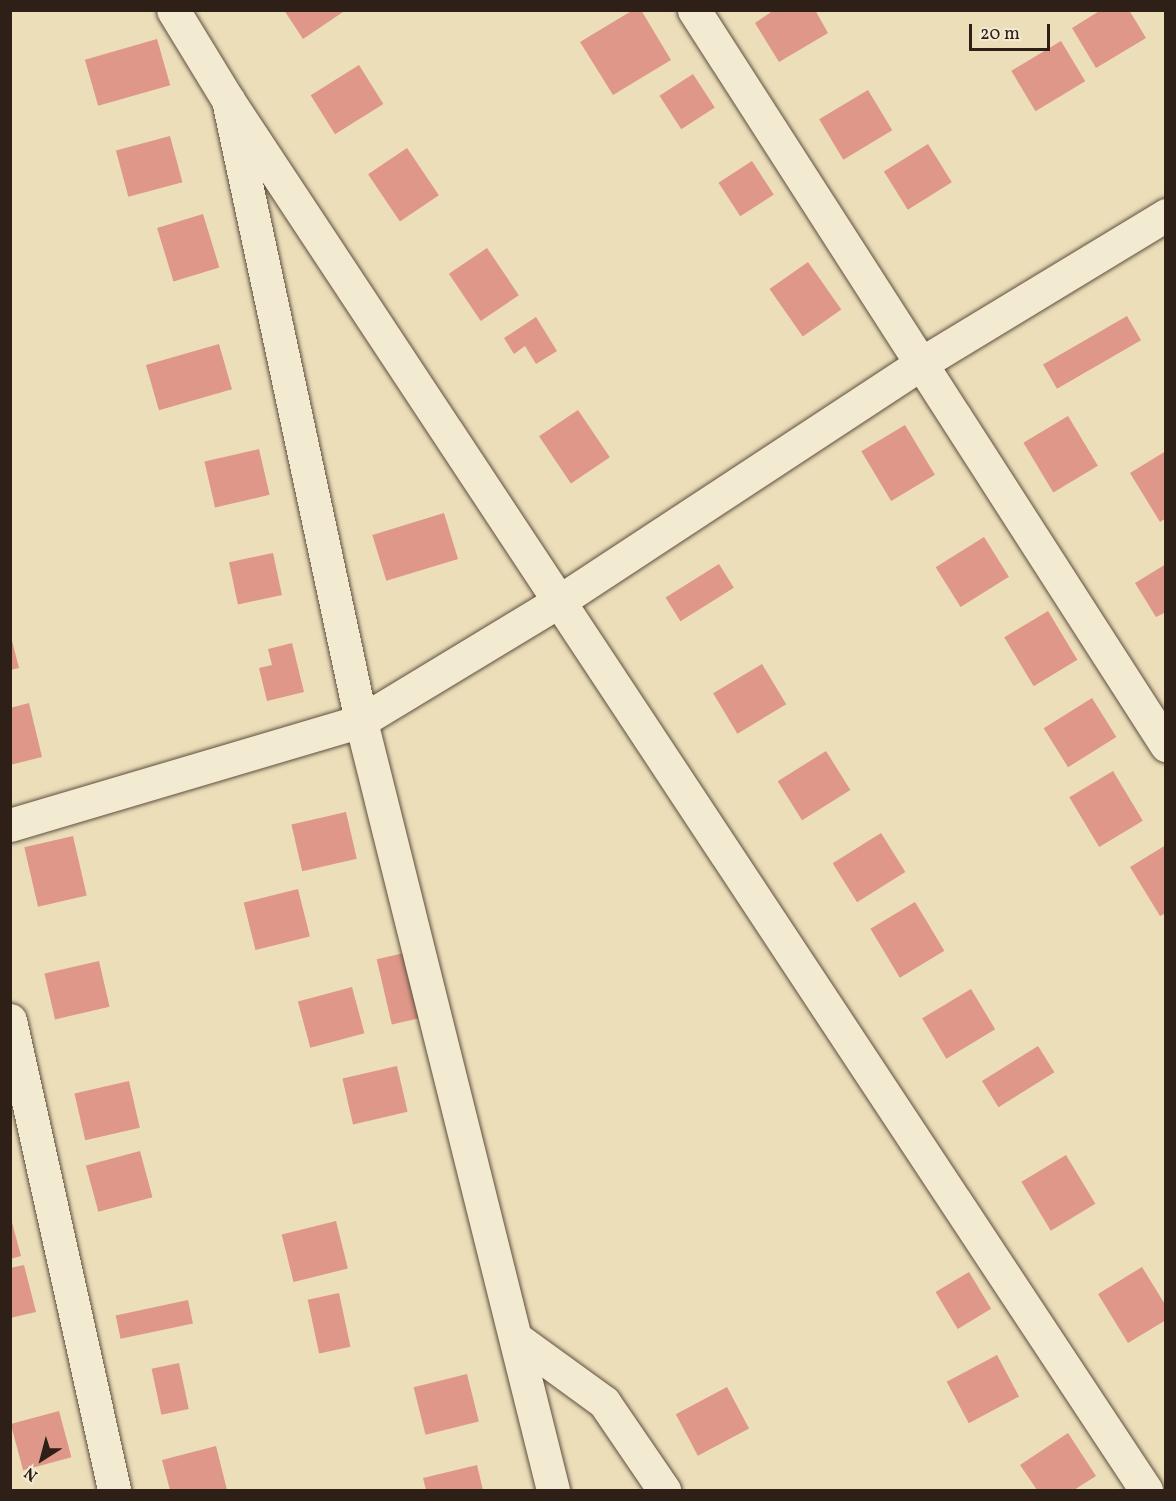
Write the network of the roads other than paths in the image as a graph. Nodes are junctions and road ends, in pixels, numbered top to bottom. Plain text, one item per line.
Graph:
1 (173, 10) edge
2 (694, 10) edge
3 (228, 100) junction
4 (1166, 215) edge
5 (920, 364) junction
6 (561, 600) junction
7 (361, 721) junction
8 (1166, 745) edge
9 (10, 825) edge
10 (10, 1020) edge
11 (520, 1341) junction
12 (114, 1491) edge
13 (554, 1491) edge
14 (664, 1491) edge
15 (1146, 1491) edge

1 - 3 street
2 - 5 street
3 - 6 street
3 - 7 street
4 - 5 street
5 - 6 street
5 - 8 street
6 - 7 street
6 - 15 street
7 - 9 street
7 - 11 street
10 - 12 street
11 - 13 street
11 - 14 street

